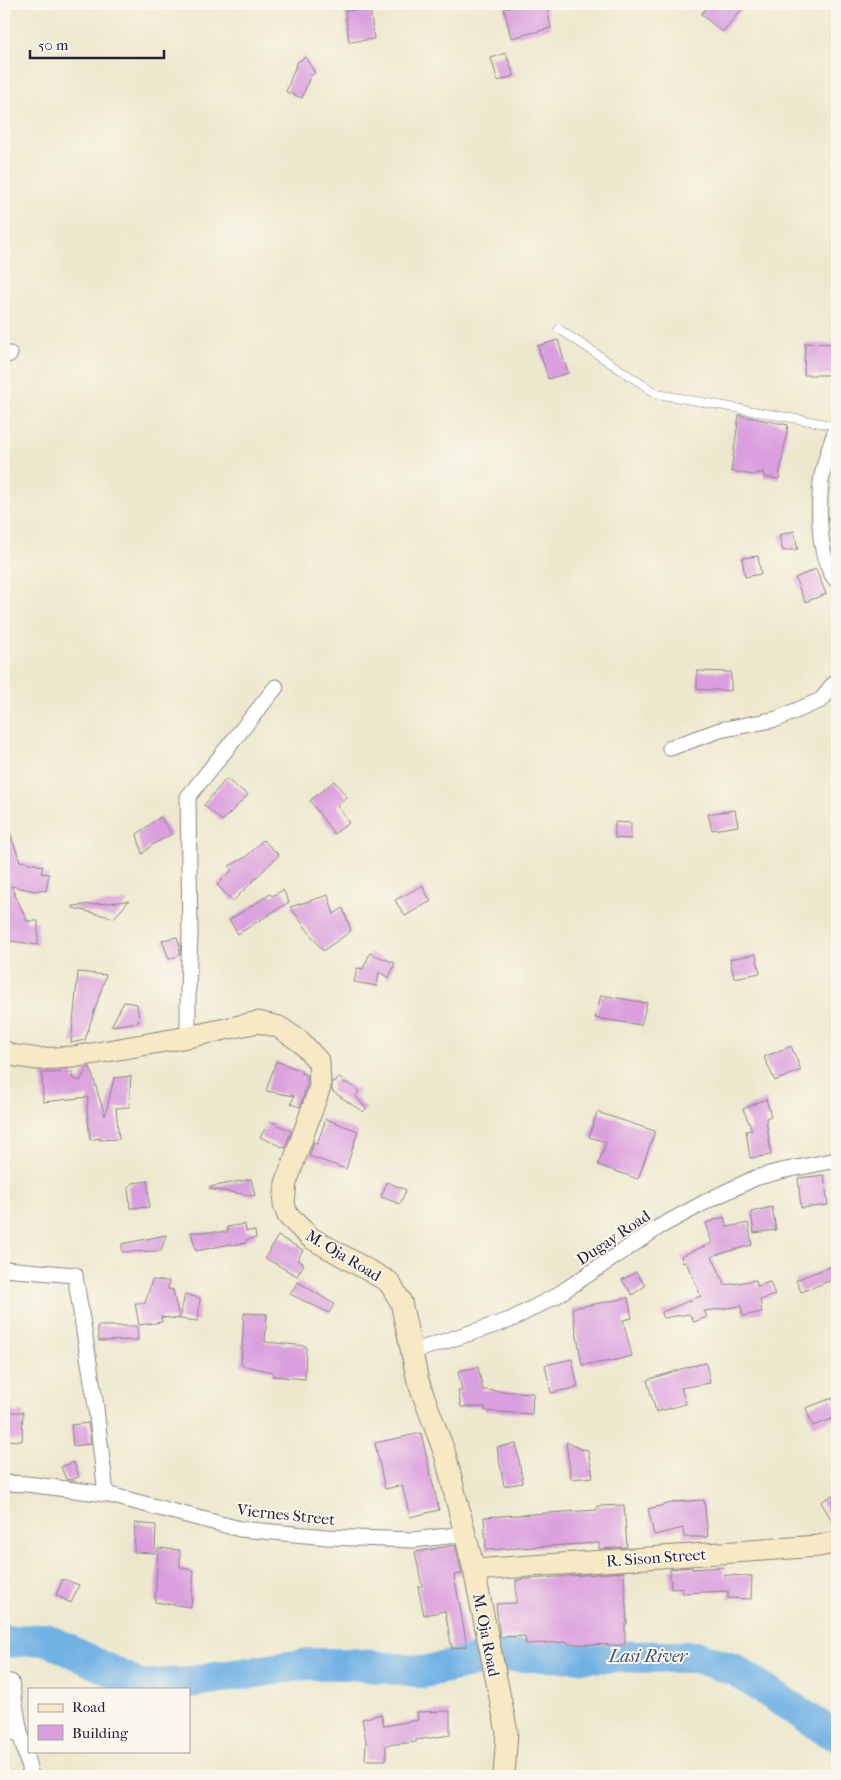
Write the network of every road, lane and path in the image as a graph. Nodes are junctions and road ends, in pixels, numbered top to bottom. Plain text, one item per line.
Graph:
1 (559, 329) dead end
2 (837, 426) edge
3 (837, 581) edge
4 (837, 682) edge
5 (276, 686) dead end
6 (670, 748) dead end
7 (188, 1038) junction
8 (4, 1051) edge
9 (837, 1160) edge
10 (4, 1269) edge
11 (412, 1352) junction
12 (4, 1483) edge
13 (106, 1494) junction
14 (466, 1534) junction
15 (837, 1542) edge
16 (474, 1570) junction
17 (8, 1682) edge
18 (4, 1732) edge
19 (20, 1732) junction
20 (31, 1776) edge
21 (504, 1776) edge

1 - 2 lane
2 - 3 street
4 - 6 street
5 - 7 street
7 - 8 street, M. Oja Road
7 - 11 street, M. Oja Road
9 - 11 street, Dugay Road
10 - 13 street
11 - 14 street, M. Oja Road
12 - 13 street, Viernes Street
13 - 14 street, Viernes Street
14 - 16 street, M. Oja Road
15 - 16 street, R. Sison Street
16 - 21 street, M. Oja Road
17 - 19 street
18 - 19 street
19 - 20 street

